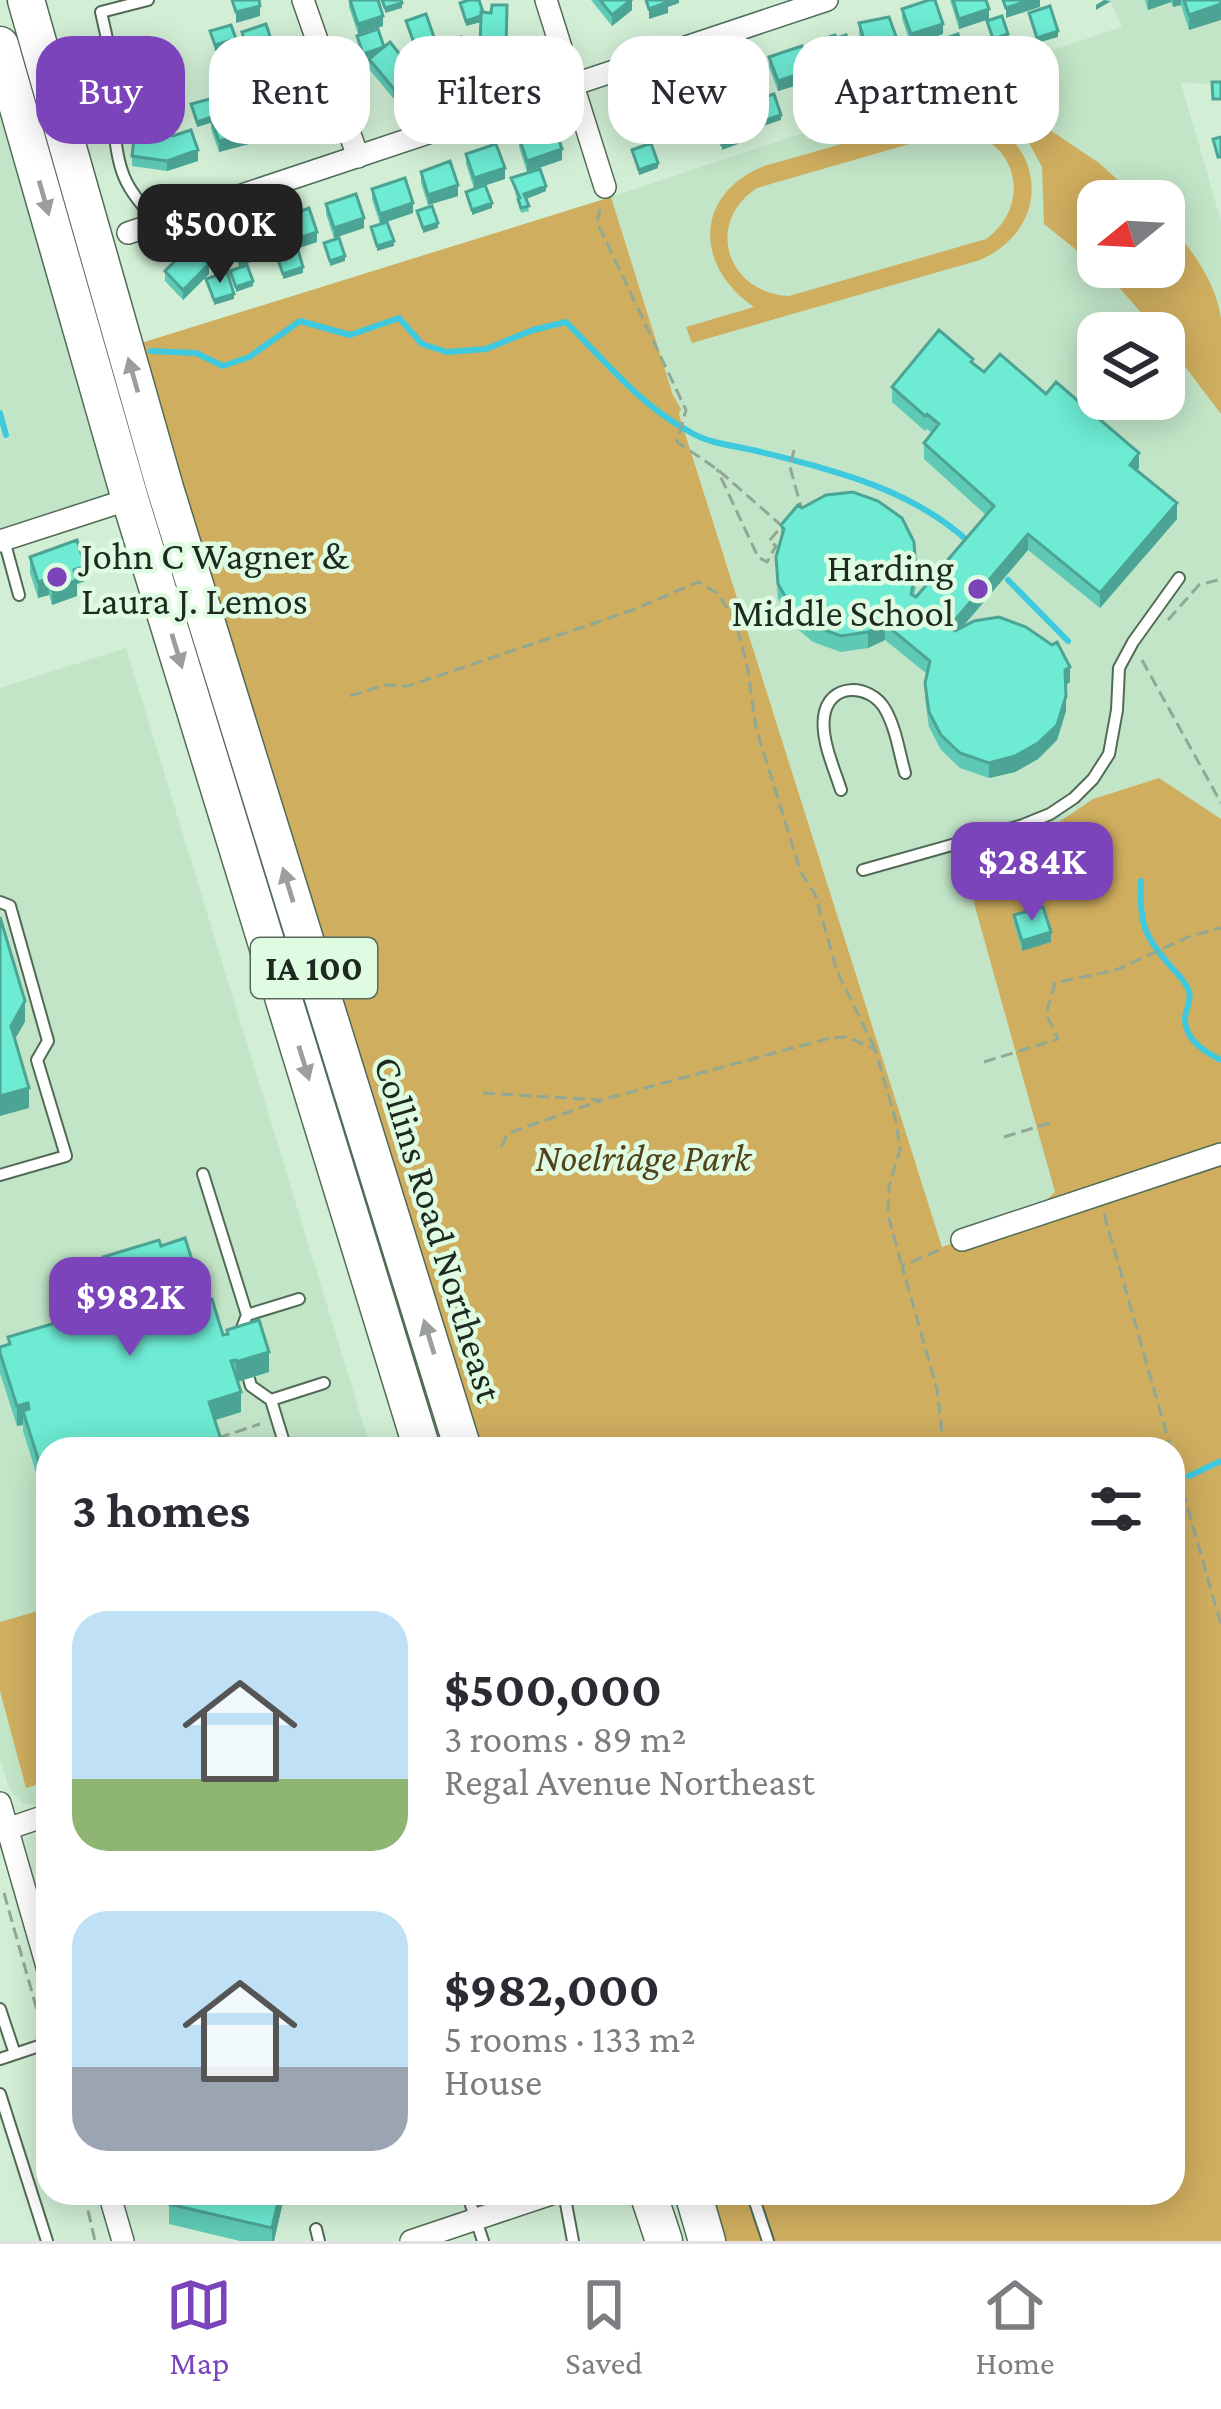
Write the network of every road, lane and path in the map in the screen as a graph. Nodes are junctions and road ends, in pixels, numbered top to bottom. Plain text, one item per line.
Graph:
1 (26, 0) edge
2 (303, 0) edge
3 (546, 0) edge
4 (827, 0) edge
5 (148, 1) edge
6 (789, 6) edge
7 (106, 36) edge
8 (558, 36) edge
9 (0, 45) edge
10 (584, 80) edge
11 (584, 121) edge
12 (117, 144) edge
13 (396, 144) edge
14 (358, 157) junction
15 (604, 187) joint
16 (159, 223) junction
17 (128, 233) dead end
18 (794, 450) dead end
19 (717, 470) junction
20 (147, 493) junction
21 (793, 513) edge
22 (2, 540) edge
23 (1179, 578) dead end
24 (1221, 579) edge
25 (20, 595) dead end
26 (1169, 619) dead end
27 (1133, 642) junction
28 (350, 696) dead end
29 (904, 772) dead end
30 (841, 790) dead end
31 (1221, 803) edge
32 (863, 870) dead end
33 (0, 902) edge
34 (1221, 928) edge
35 (875, 1049) junction
36 (984, 1062) dead end
37 (483, 1093) dead end
38 (601, 1100) junction
39 (1053, 1122) dead end
40 (1004, 1137) dead end
41 (500, 1147) dead end
42 (1221, 1154) edge
43 (202, 1174) dead end
44 (0, 1175) edge
45 (1099, 1195) junction
46 (962, 1240) joint
47 (902, 1266) junction
48 (299, 1299) dead end
49 (247, 1315) junction
50 (239, 1346) edge
51 (249, 1378) edge
52 (324, 1383) dead end
53 (271, 1400) junction
54 (277, 1419) junction
55 (219, 1437) edge
56 (282, 1437) edge
57 (419, 1437) edge
58 (459, 1437) edge
59 (944, 1437) edge
60 (1168, 1437) edge
61 (1185, 1498) edge
62 (1221, 1625) edge
63 (0, 1803) edge
64 (36, 1819) edge
65 (7, 1828) junction
66 (0, 1880) edge
67 (36, 1927) edge
68 (36, 2005) edge
69 (0, 2009) edge
70 (36, 2047) edge
71 (15, 2054) junction
72 (0, 2059) edge
73 (0, 2094) edge
74 (87, 2205) edge
75 (113, 2205) edge
76 (533, 2205) edge
77 (562, 2205) edge
78 (652, 2205) edge
79 (696, 2205) edge
80 (756, 2205) edge
81 (479, 2230) edge
82 (47, 2241) edge
83 (95, 2241) edge
84 (122, 2241) edge
85 (411, 2241) edge
86 (573, 2241) edge
87 (664, 2241) edge
88 (707, 2241) edge
89 (768, 2241) edge

20 -> 1 highway, Collins Road Northeast / IA 100
2 - 14 street
3 - 8 street
4 - 6 street
5 - 7 lane
6 - 10 street
9 -> 20 highway, Collins Road Northeast / IA 100
11 - 15 street
12 - 16 lane
13 - 14 street
14 - 16 street
15 - 19 path
16 - 17 street
18 - 21 path
19 - 19 path
20 - 22 street
20 -> 57 highway, Collins Road Northeast / IA 100
58 -> 20 highway, Collins Road Northeast / IA 100
22 - 25 lane
23 - 27 lane
24 - 26 path
27 - 31 path
27 - 32 lane
28 - 35 path
29 - 30 lane
33 - 44 lane
34 - 36 path
35 - 38 path
35 - 47 path
37 - 38 path
38 - 41 path
39 - 40 path
42 - 45 street
43 - 49 lane
45 - 46 street
45 - 60 path
46 - 47 path
47 - 59 path
48 - 49 lane
49 - 50 lane
51 - 53 lane
52 - 53 lane
53 - 54 lane
54 - 55 path
54 - 56 lane
61 - 62 path
63 - 65 street
64 - 65 street
65 - 67 street
66 - 68 path
69 - 71 lane
70 - 71 lane
71 - 72 lane
73 - 82 lane
74 - 83 path
75 - 84 street
76 - 81 street
77 - 86 lane
78 - 87 highway
79 - 88 highway
80 - 89 lane
81 - 85 street

